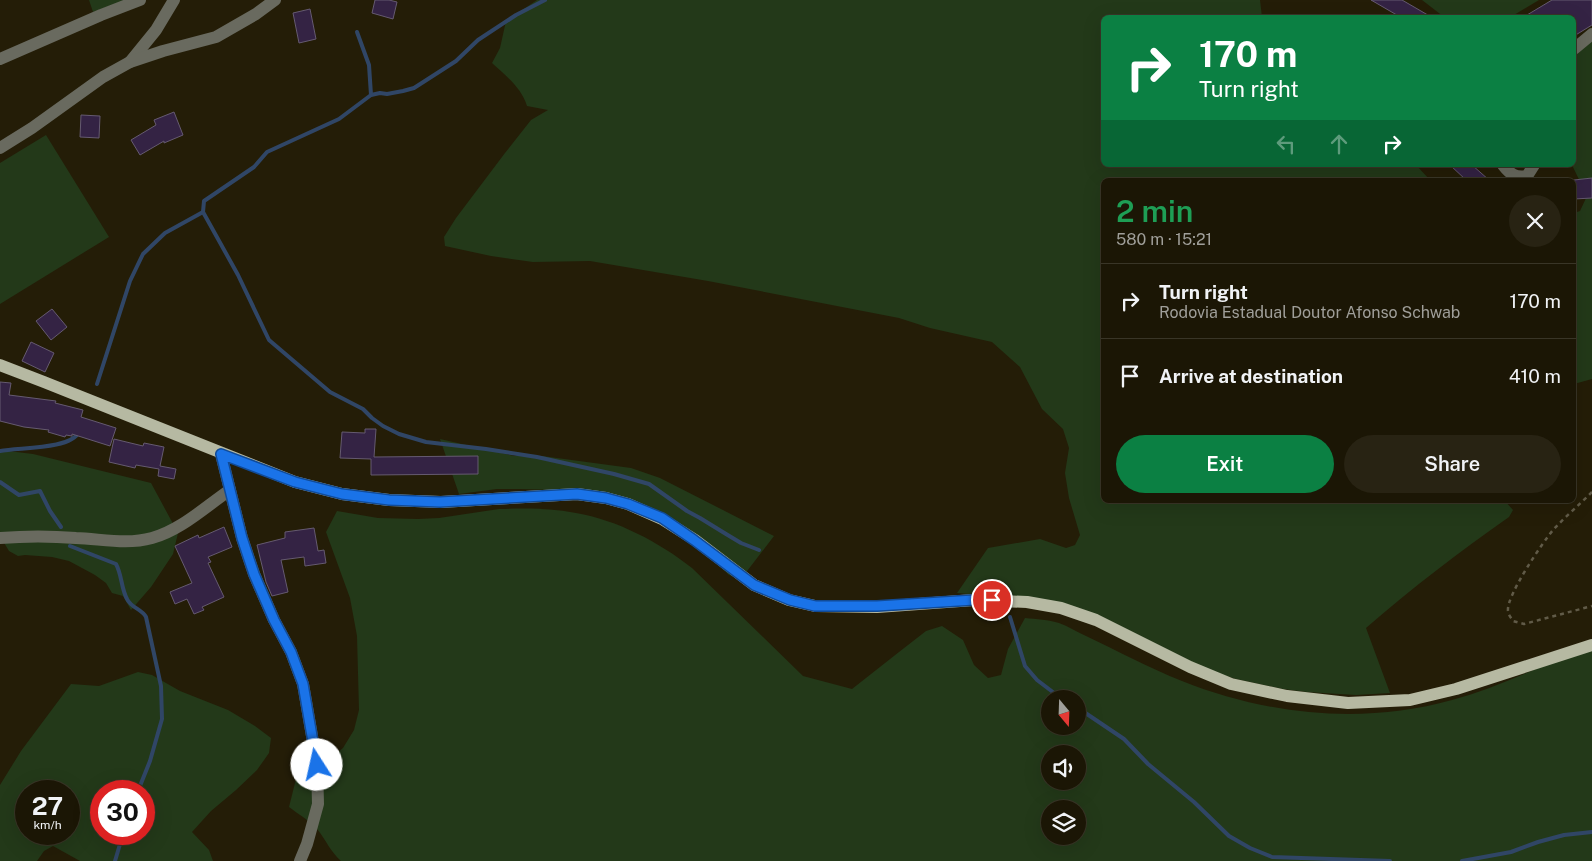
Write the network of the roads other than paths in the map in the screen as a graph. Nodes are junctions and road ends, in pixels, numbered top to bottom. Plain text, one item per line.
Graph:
1 (140, 0) edge
2 (174, 0) edge
3 (274, 0) edge
4 (1592, 34) edge
5 (1576, 47) edge
6 (0, 60) edge
7 (130, 62) junction
8 (0, 148) edge
9 (1505, 167) edge
10 (1533, 167) edge
11 (0, 365) edge
12 (221, 454) junction
13 (230, 490) junction
14 (0, 538) edge
15 (1592, 644) edge
16 (300, 861) edge

1 - 6 street
2 - 7 street
3 - 7 street
4 - 5 street
7 - 8 street
9 - 10 street
11 - 12 main road
12 - 13 street
12 - 15 main road
13 - 14 street
13 - 16 street

